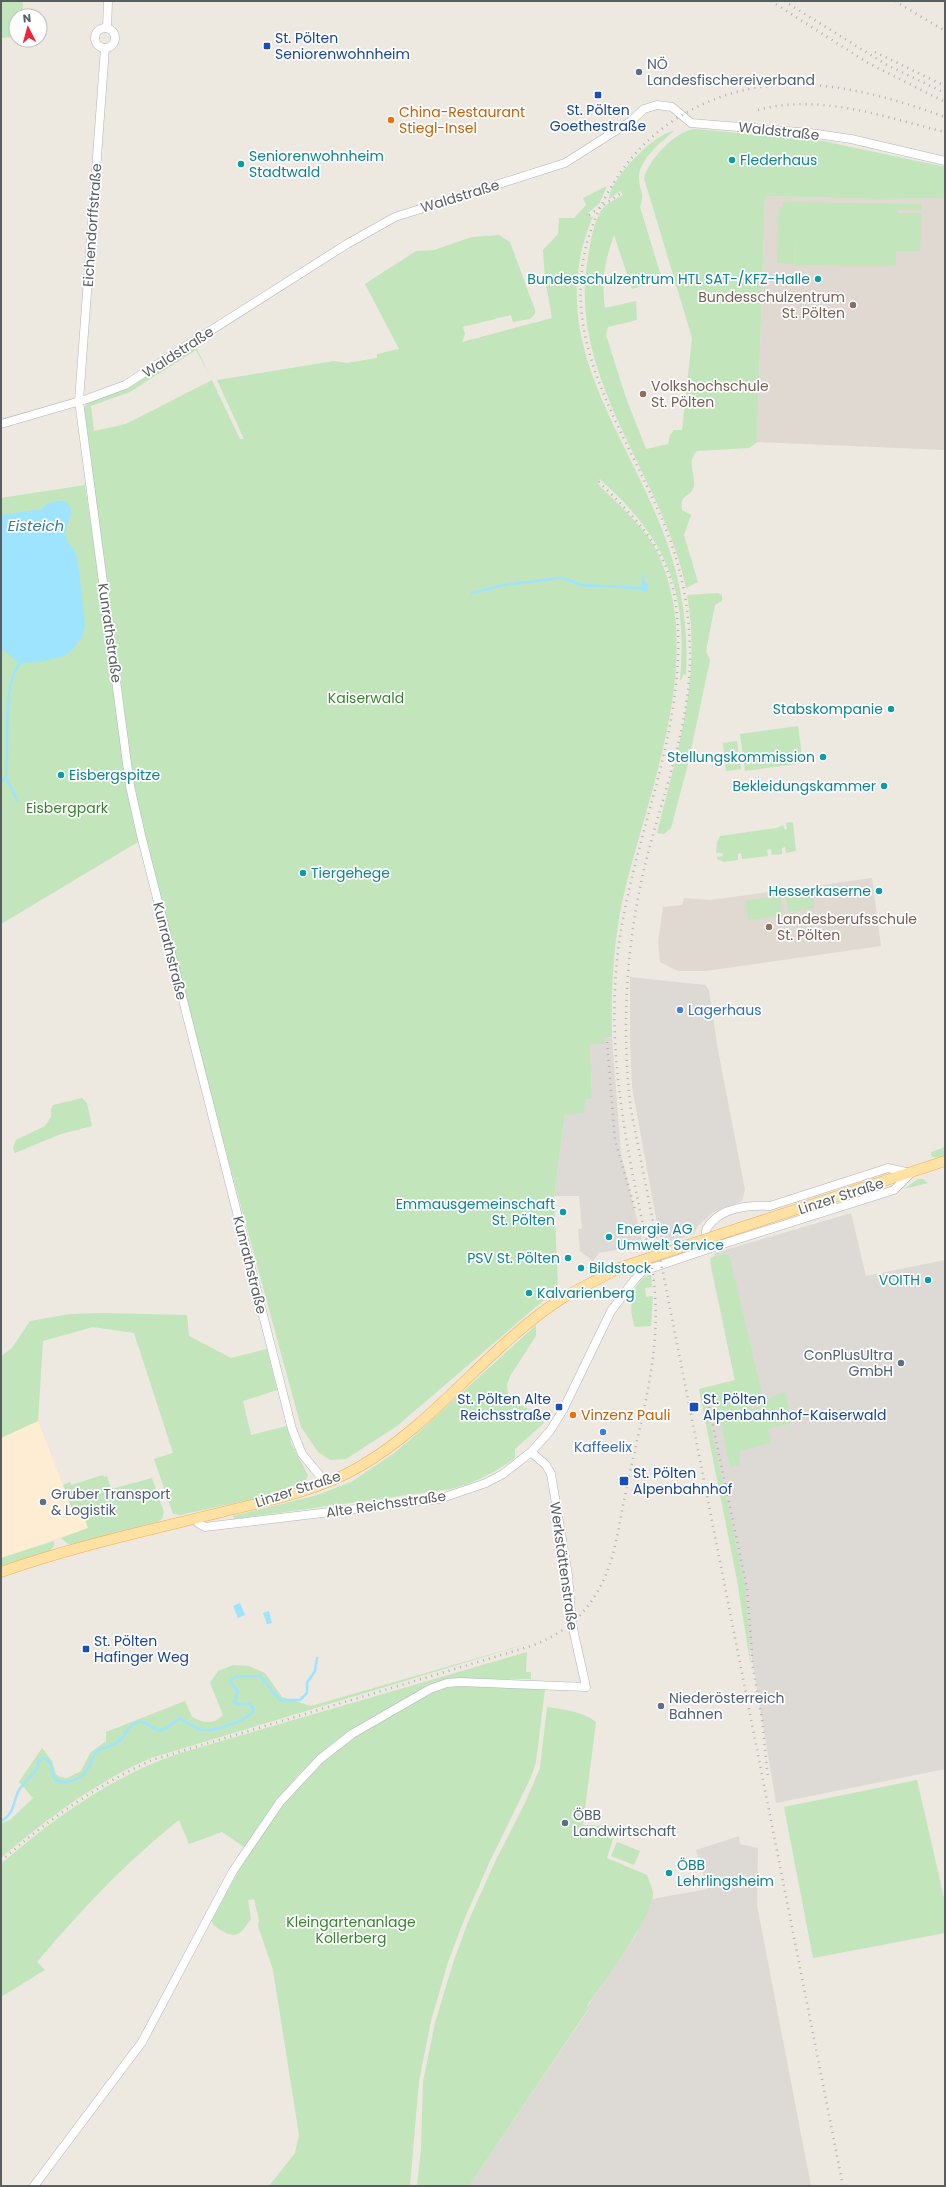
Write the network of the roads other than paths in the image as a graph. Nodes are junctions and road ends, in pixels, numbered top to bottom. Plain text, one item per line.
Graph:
1 (108, 1) edge
2 (107, 28) junction
3 (105, 48) junction
4 (945, 161) edge
5 (79, 401) junction
6 (1, 424) edge
7 (945, 1161) edge
8 (910, 1174) junction
9 (704, 1251) junction
10 (531, 1452) junction
11 (326, 1483) junction
12 (196, 1518) junction
13 (1, 1572) edge
14 (34, 2186) edge

1 - 2 street
2 - 3 street
2 - 3 street
3 - 5 street, Eichendorffstraße
4 - 5 street, Waldstraße
5 - 6 street, Waldstraße
5 - 11 street, Kunrathstraße
7 - 8 main road, Linzer Straße
8 - 9 street, Alte Reichsstraße
8 - 9 street
8 - 11 main road, Linzer Straße, bridge
9 - 10 street, Alte Reichsstraße
10 - 12 street, Alte Reichsstraße
10 - 14 street, Werkstättenstraße
11 - 12 main road, Linzer Straße
12 - 13 main road, Linzer Straße

